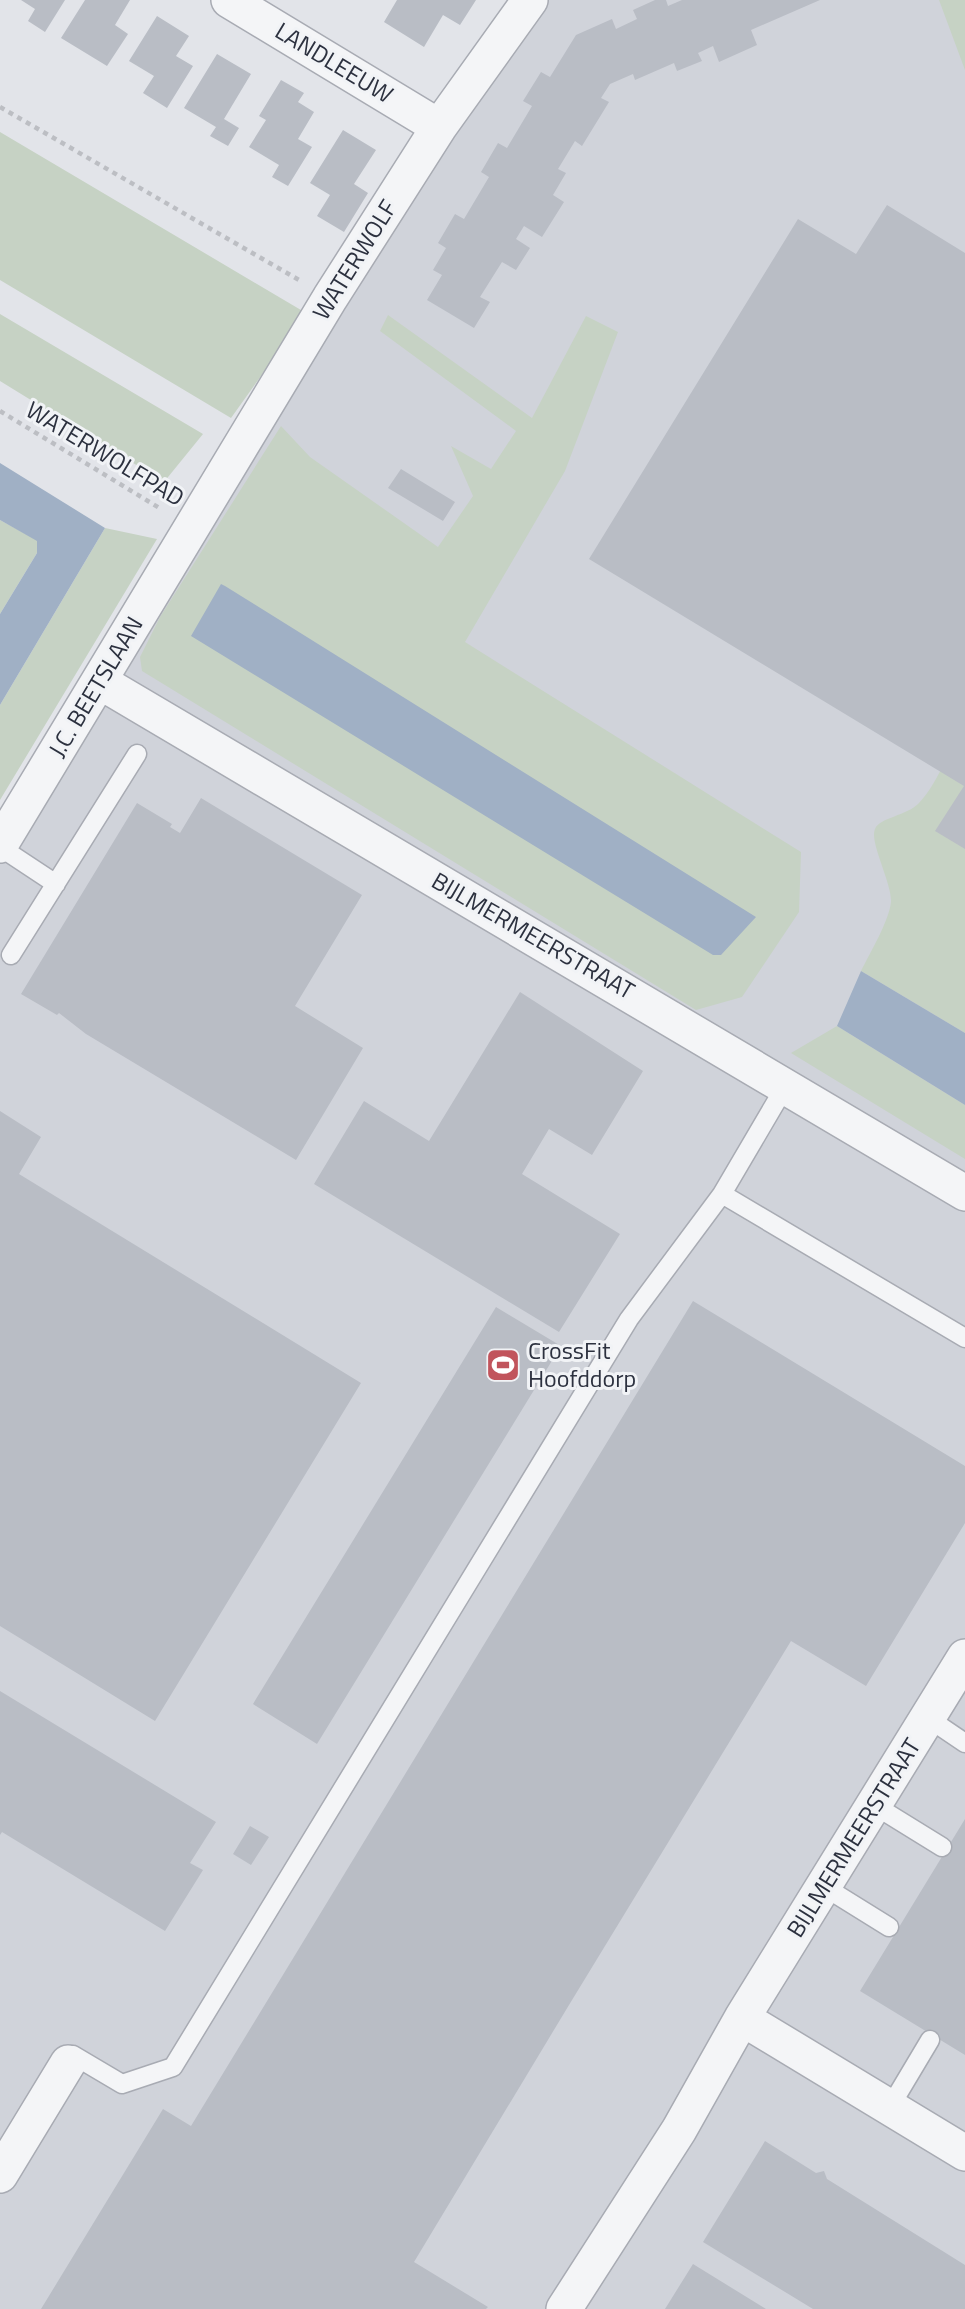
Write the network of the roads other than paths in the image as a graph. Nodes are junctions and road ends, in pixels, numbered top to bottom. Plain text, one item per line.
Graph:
1 (229, 0) edge
2 (530, 0) edge
3 (439, 127) junction
4 (191, 527) joint
5 (99, 681) junction
6 (137, 754) dead end
7 (0, 846) edge
8 (56, 884) junction
9 (11, 955) dead end
10 (786, 1085) junction
11 (965, 1193) edge
12 (722, 1194) junction
13 (965, 1338) edge
14 (965, 1657) edge
15 (928, 1718) junction
16 (965, 1743) edge
17 (874, 1805) junction
18 (942, 1847) dead end
19 (823, 1886) junction
20 (889, 1927) dead end
21 (742, 2018) junction
22 (930, 2040) dead end
23 (70, 2059) joint
24 (890, 2107) junction
25 (965, 2153) edge
26 (0, 2175) edge
27 (570, 2307) edge

1 - 3 street, LANDLEEUW
2 - 3 street, WATERWOLF
3 - 4 street, WATERWOLF
4 - 5 street, J.C. BEETSLAAN
5 - 7 street, J.C. BEETSLAAN
5 - 10 street, BIJLMERMEERSTRAAT
6 - 8 lane
7 - 8 lane
8 - 9 lane
10 - 11 street, BIJLMERMEERSTRAAT
10 - 12 lane
12 - 13 lane
12 - 23 lane
14 - 15 street, BIJLMERMEERSTRAAT
15 - 16 lane
15 - 17 street, BIJLMERMEERSTRAAT
17 - 18 lane
17 - 19 street, BIJLMERMEERSTRAAT
19 - 20 lane
19 - 21 street, BIJLMERMEERSTRAAT
21 - 24 street
21 - 27 street, BIJLMERMEERSTRAAT
22 - 24 lane
23 - 26 street
24 - 25 street

